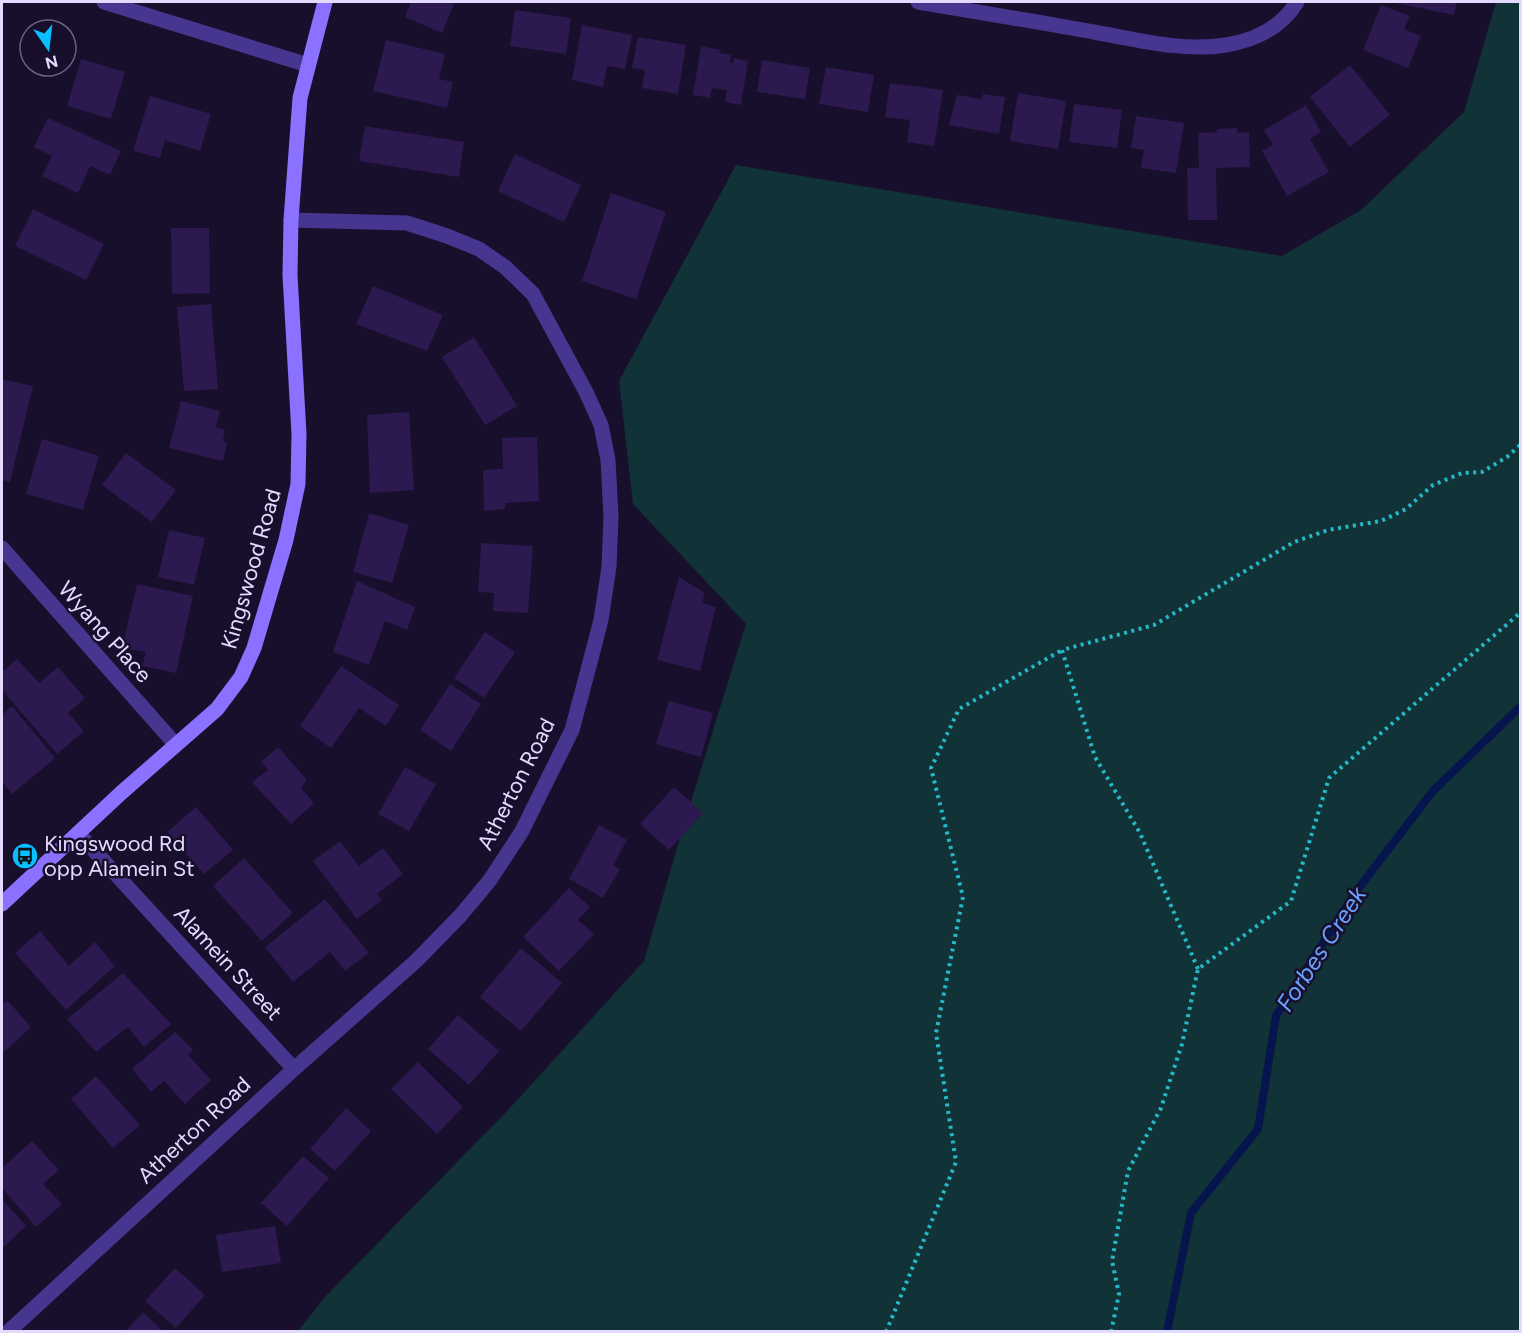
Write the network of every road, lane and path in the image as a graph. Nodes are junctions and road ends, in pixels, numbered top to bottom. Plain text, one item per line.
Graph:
1 (104, 2) edge
2 (325, 2) edge
3 (918, 2) edge
4 (1297, 2) edge
5 (308, 65) junction
6 (291, 220) junction
7 (1521, 445) edge
8 (2, 549) edge
9 (1521, 613) edge
10 (1062, 650) junction
11 (176, 745) junction
12 (79, 834) junction
13 (2, 904) edge
14 (1198, 969) junction
15 (294, 1069) junction
16 (8, 1332) edge
17 (886, 1332) edge
18 (1111, 1332) edge

1 - 5 street
2 - 5 street, Kingswood Road
3 - 4 street
5 - 6 street, Kingswood Road
6 - 11 street, Kingswood Road
6 - 15 street, Atherton Road
7 - 10 path
8 - 11 street, Wyang Place
9 - 14 path
10 - 14 path
10 - 17 path
11 - 12 street, Kingswood Road
12 - 13 street, Kingswood Road
12 - 15 street, Alamein Street
14 - 18 path
15 - 16 street, Atherton Road

